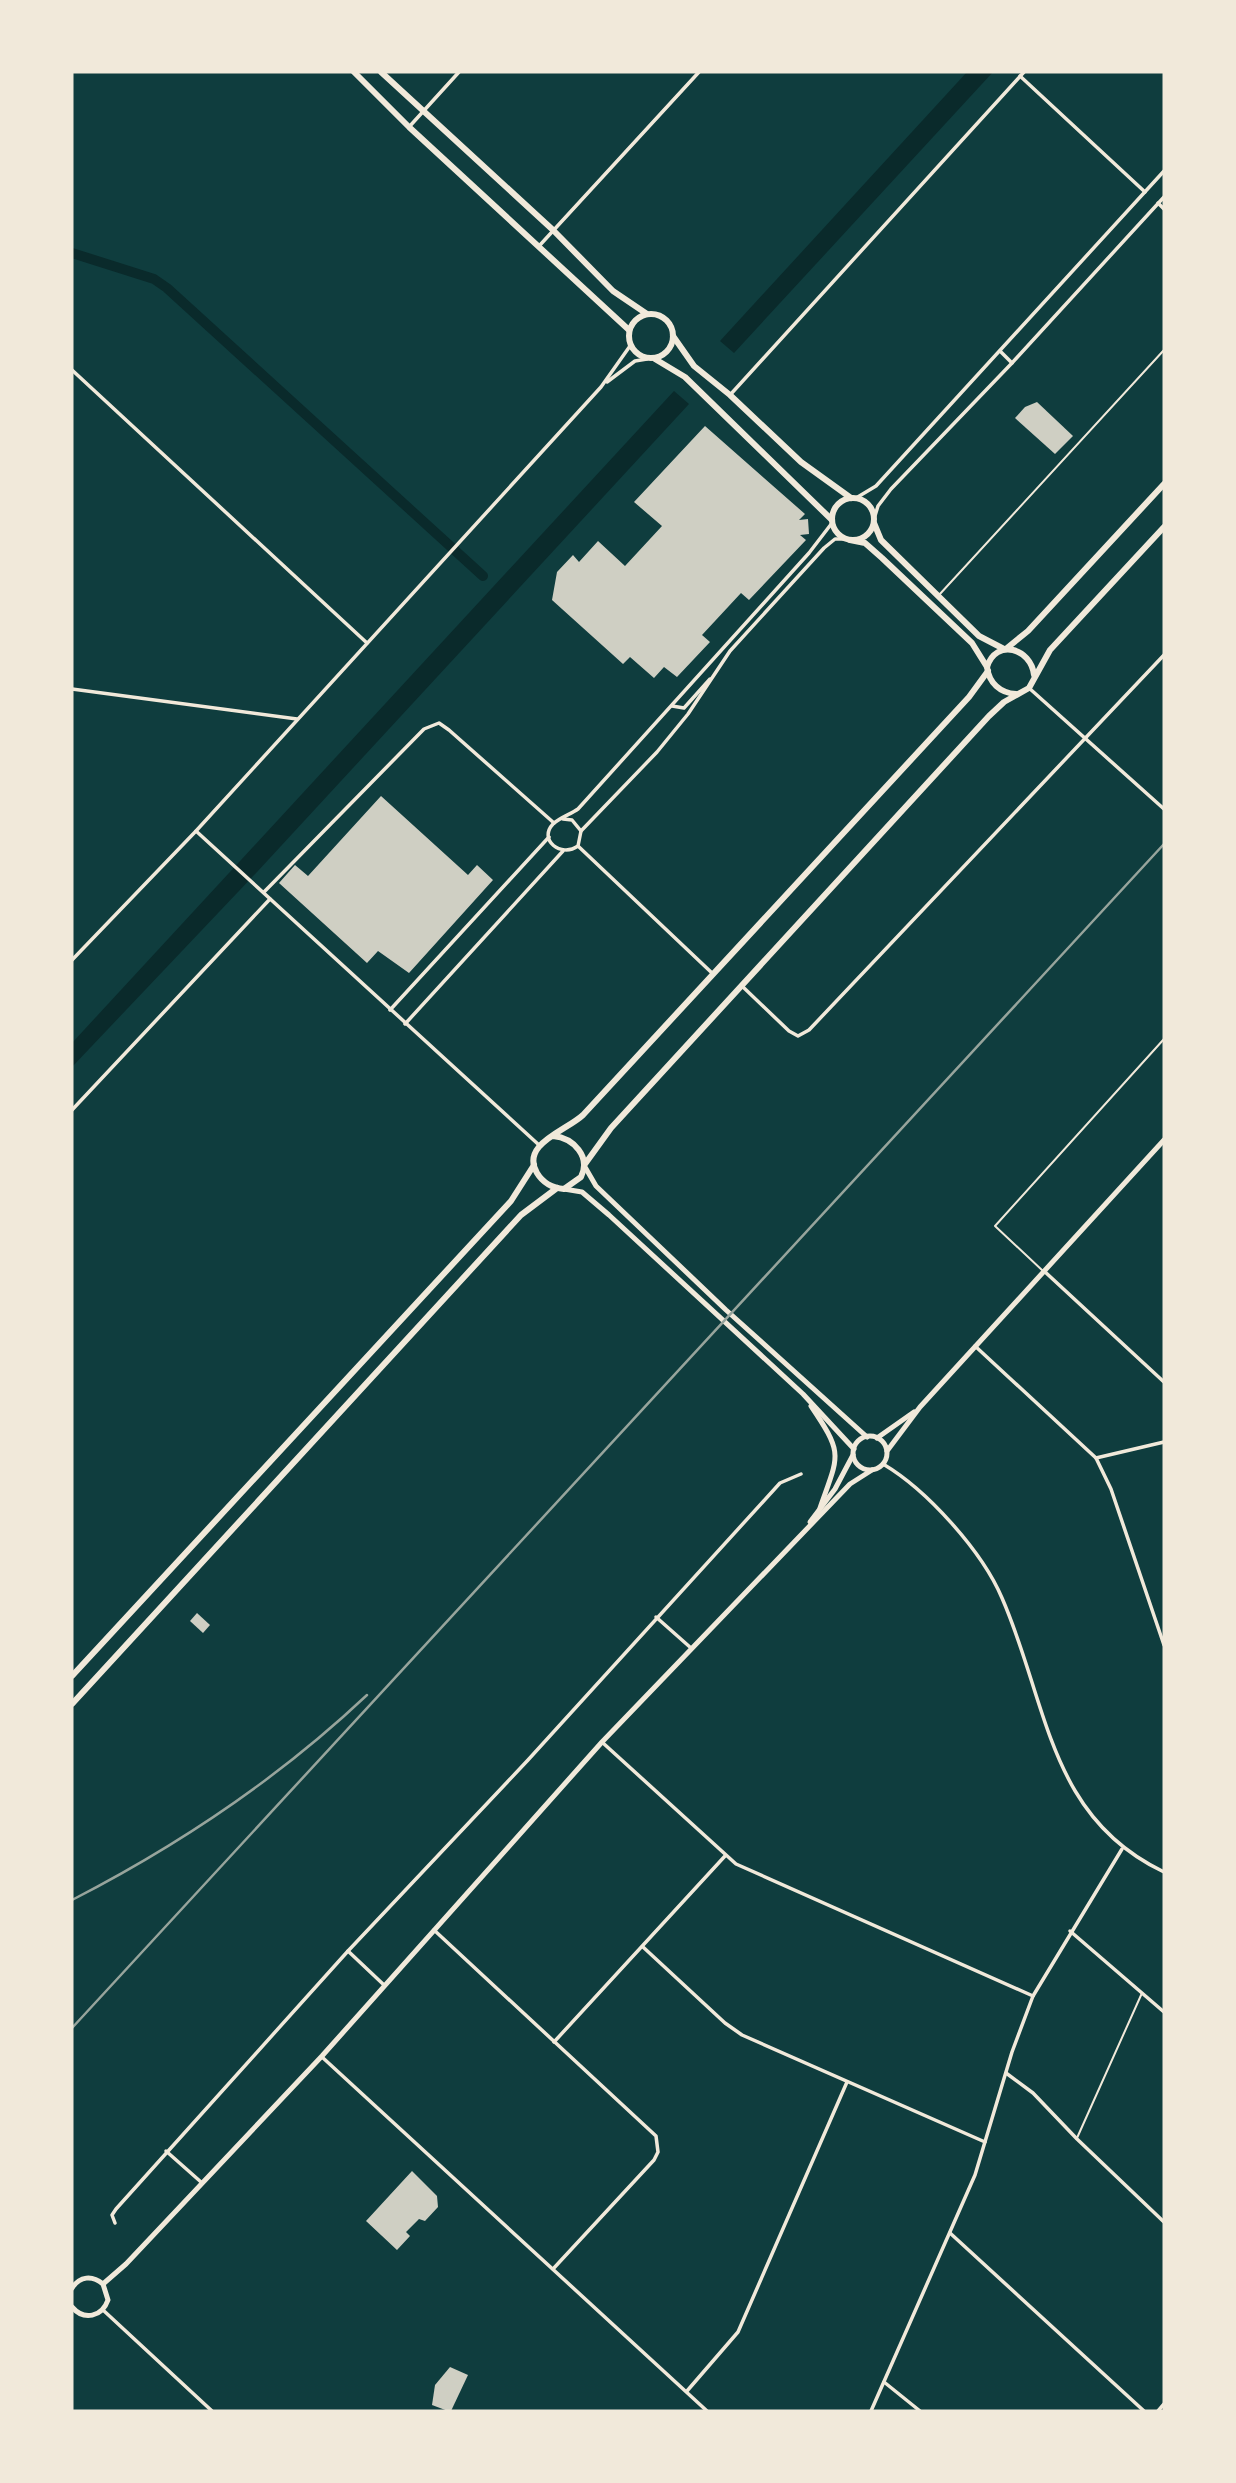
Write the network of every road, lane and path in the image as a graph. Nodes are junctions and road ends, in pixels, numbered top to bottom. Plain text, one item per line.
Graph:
1 (354, 72) edge
2 (382, 72) edge
3 (459, 72) edge
4 (699, 72) edge
5 (1024, 72) edge
6 (1020, 76) junction
7 (424, 110) junction
8 (409, 127) junction
9 (1164, 171) edge
10 (1145, 192) junction
11 (1164, 197) edge
12 (1158, 203) junction
13 (1164, 209) edge
14 (553, 230) junction
15 (540, 246) junction
16 (647, 314) junction
17 (629, 330) junction
18 (673, 336) junction
19 (630, 346) junction
20 (1000, 351) junction
21 (1164, 351) edge
22 (651, 359) junction
23 (1012, 363) junction
24 (72, 370) edge
25 (601, 387) junction
26 (730, 395) junction
27 (1164, 484) edge
28 (854, 498) junction
29 (832, 521) junction
30 (874, 521) junction
31 (1164, 527) edge
32 (848, 540) junction
33 (938, 596) junction
34 (367, 643) junction
35 (1005, 648) junction
36 (1164, 655) edge
37 (721, 668) junction
38 (987, 669) junction
39 (1034, 677) junction
40 (1028, 688) junction
41 (72, 689) edge
42 (1016, 694) junction
43 (672, 706) junction
44 (296, 719) junction
45 (1086, 739) junction
46 (1164, 809) edge
47 (563, 819) junction
48 (554, 823) junction
49 (196, 831) junction
50 (581, 831) junction
51 (549, 838) junction
52 (578, 846) junction
53 (563, 852) junction
54 (263, 892) junction
55 (271, 899) junction
56 (72, 960) edge
57 (712, 973) junction
58 (743, 987) junction
59 (390, 1010) junction
60 (405, 1024) junction
61 (1164, 1039) edge
62 (72, 1110) edge
63 (554, 1136) junction
64 (1164, 1140) edge
65 (539, 1145) junction
66 (534, 1165) junction
67 (585, 1166) junction
68 (560, 1188) junction
69 (1044, 1271) junction
70 (975, 1346) junction
71 (1164, 1382) edge
72 (803, 1394) junction
73 (920, 1407) junction
74 (867, 1437) junction
75 (877, 1438) junction
76 (1164, 1443) edge
77 (887, 1451) junction
78 (854, 1452) junction
79 (1096, 1458) junction
80 (883, 1464) junction
81 (872, 1470) junction
82 (801, 1474) dead end
83 (820, 1508) junction
84 (802, 1533) junction
85 (656, 1617) junction
86 (1164, 1645) edge
87 (692, 1650) junction
88 (72, 1676) edge
89 (72, 1704) edge
90 (602, 1742) junction
91 (1122, 1849) junction
92 (725, 1856) junction
93 (1164, 1872) edge
94 (434, 1930) junction
95 (1070, 1931) junction
96 (643, 1947) junction
97 (348, 1951) junction
98 (384, 1985) junction
99 (1142, 1993) junction
100 (1033, 1997) junction
101 (1164, 2012) edge
102 (554, 2042) junction
103 (322, 2056) junction
104 (1006, 2073) junction
105 (847, 2082) junction
106 (1077, 2139) junction
107 (985, 2142) junction
108 (166, 2151) junction
109 (201, 2182) junction
110 (115, 2222) dead end
111 (1164, 2222) edge
112 (950, 2233) junction
113 (553, 2269) junction
114 (73, 2283) edge
115 (103, 2284) junction
116 (74, 2309) edge
117 (103, 2310) junction
118 (72, 2319) edge
119 (884, 2382) junction
120 (686, 2392) junction
121 (1164, 2404) edge
122 (212, 2411) edge
123 (707, 2411) edge
124 (871, 2411) edge
125 (920, 2411) edge
126 (1144, 2411) edge
127 (1158, 2411) edge

1 - 8 main road
2 - 7 main road
3 - 7 street
4 - 14 street
5 - 6 street
6 - 10 street
6 - 26 street
7 - 8 street
7 - 14 main road
8 - 15 main road
9 - 10 street
10 - 20 street
11 - 12 street
12 - 13 street
12 - 23 street
14 - 15 street
14 - 16 main road
15 - 17 main road
16 - 17 main road
16 - 18 main road
17 - 19 main road
18 - 22 main road
18 - 26 main road
19 - 22 main road
19 - 25 street
20 - 23 street
20 - 28 street
21 - 33 lane
22 - 25 street
22 - 29 main road
23 - 30 street
24 - 34 street
25 - 34 street
26 - 28 main road
27 - 35 main road
28 - 29 main road
28 - 30 main road
29 - 32 main road
29 - 43 street
30 - 32 main road
30 - 33 main road
31 - 39 main road
32 - 37 street
32 - 38 main road
33 - 35 main road
34 - 44 street
35 - 38 main road
35 - 39 main road
36 - 45 street
37 - 43 street
37 - 50 street
38 - 42 main road
38 - 57 main road
39 - 40 main road
40 - 42 main road
40 - 45 street
41 - 44 street
42 - 58 main road
43 - 47 street
44 - 49 street
45 - 46 street
45 - 58 street
47 - 48 street
47 - 50 street
48 - 51 street
48 - 54 street
49 - 54 street
49 - 56 street
50 - 52 street
51 - 53 street
51 - 59 street
52 - 53 street
52 - 57 street
53 - 60 street
54 - 55 street
55 - 59 street
55 - 62 street
57 - 63 main road
58 - 67 main road
59 - 60 street
60 - 65 street
61 - 69 lane
63 - 65 main road
63 - 67 main road
64 - 69 main road
65 - 66 main road
66 - 68 main road
66 - 88 main road
67 - 68 main road
67 - 74 main road
68 - 72 main road
68 - 89 main road
69 - 70 main road
69 - 71 street
70 - 73 main road
70 - 79 street
72 - 78 main road
72 - 83 main road
73 - 75 main road
73 - 77 main road
74 - 75 main road
74 - 78 main road
75 - 77 main road
76 - 79 street
77 - 80 main road
78 - 81 main road
78 - 83 main road
79 - 86 street
80 - 81 main road
80 - 91 street
81 - 84 main road
82 - 85 street
83 - 84 main road
84 - 87 main road
85 - 87 street
85 - 97 street
87 - 90 main road
90 - 92 street
90 - 94 main road
91 - 93 street
91 - 95 street
92 - 96 street
92 - 100 street
94 - 98 main road
94 - 102 street
95 - 99 street
95 - 100 street
96 - 102 street
96 - 105 street
97 - 98 street
97 - 108 street
98 - 103 main road
99 - 101 street
99 - 106 lane
100 - 104 street
102 - 113 street
103 - 109 main road
103 - 113 street
104 - 106 street
104 - 107 street
105 - 107 street
105 - 120 street
106 - 111 street
107 - 112 street
108 - 109 street
108 - 110 street
109 - 115 main road
112 - 119 street
112 - 126 street
113 - 120 street
114 - 115 main road
115 - 117 main road
116 - 117 main road
116 - 118 main road
117 - 122 street
119 - 124 street
119 - 125 street
120 - 123 street
121 - 127 street

